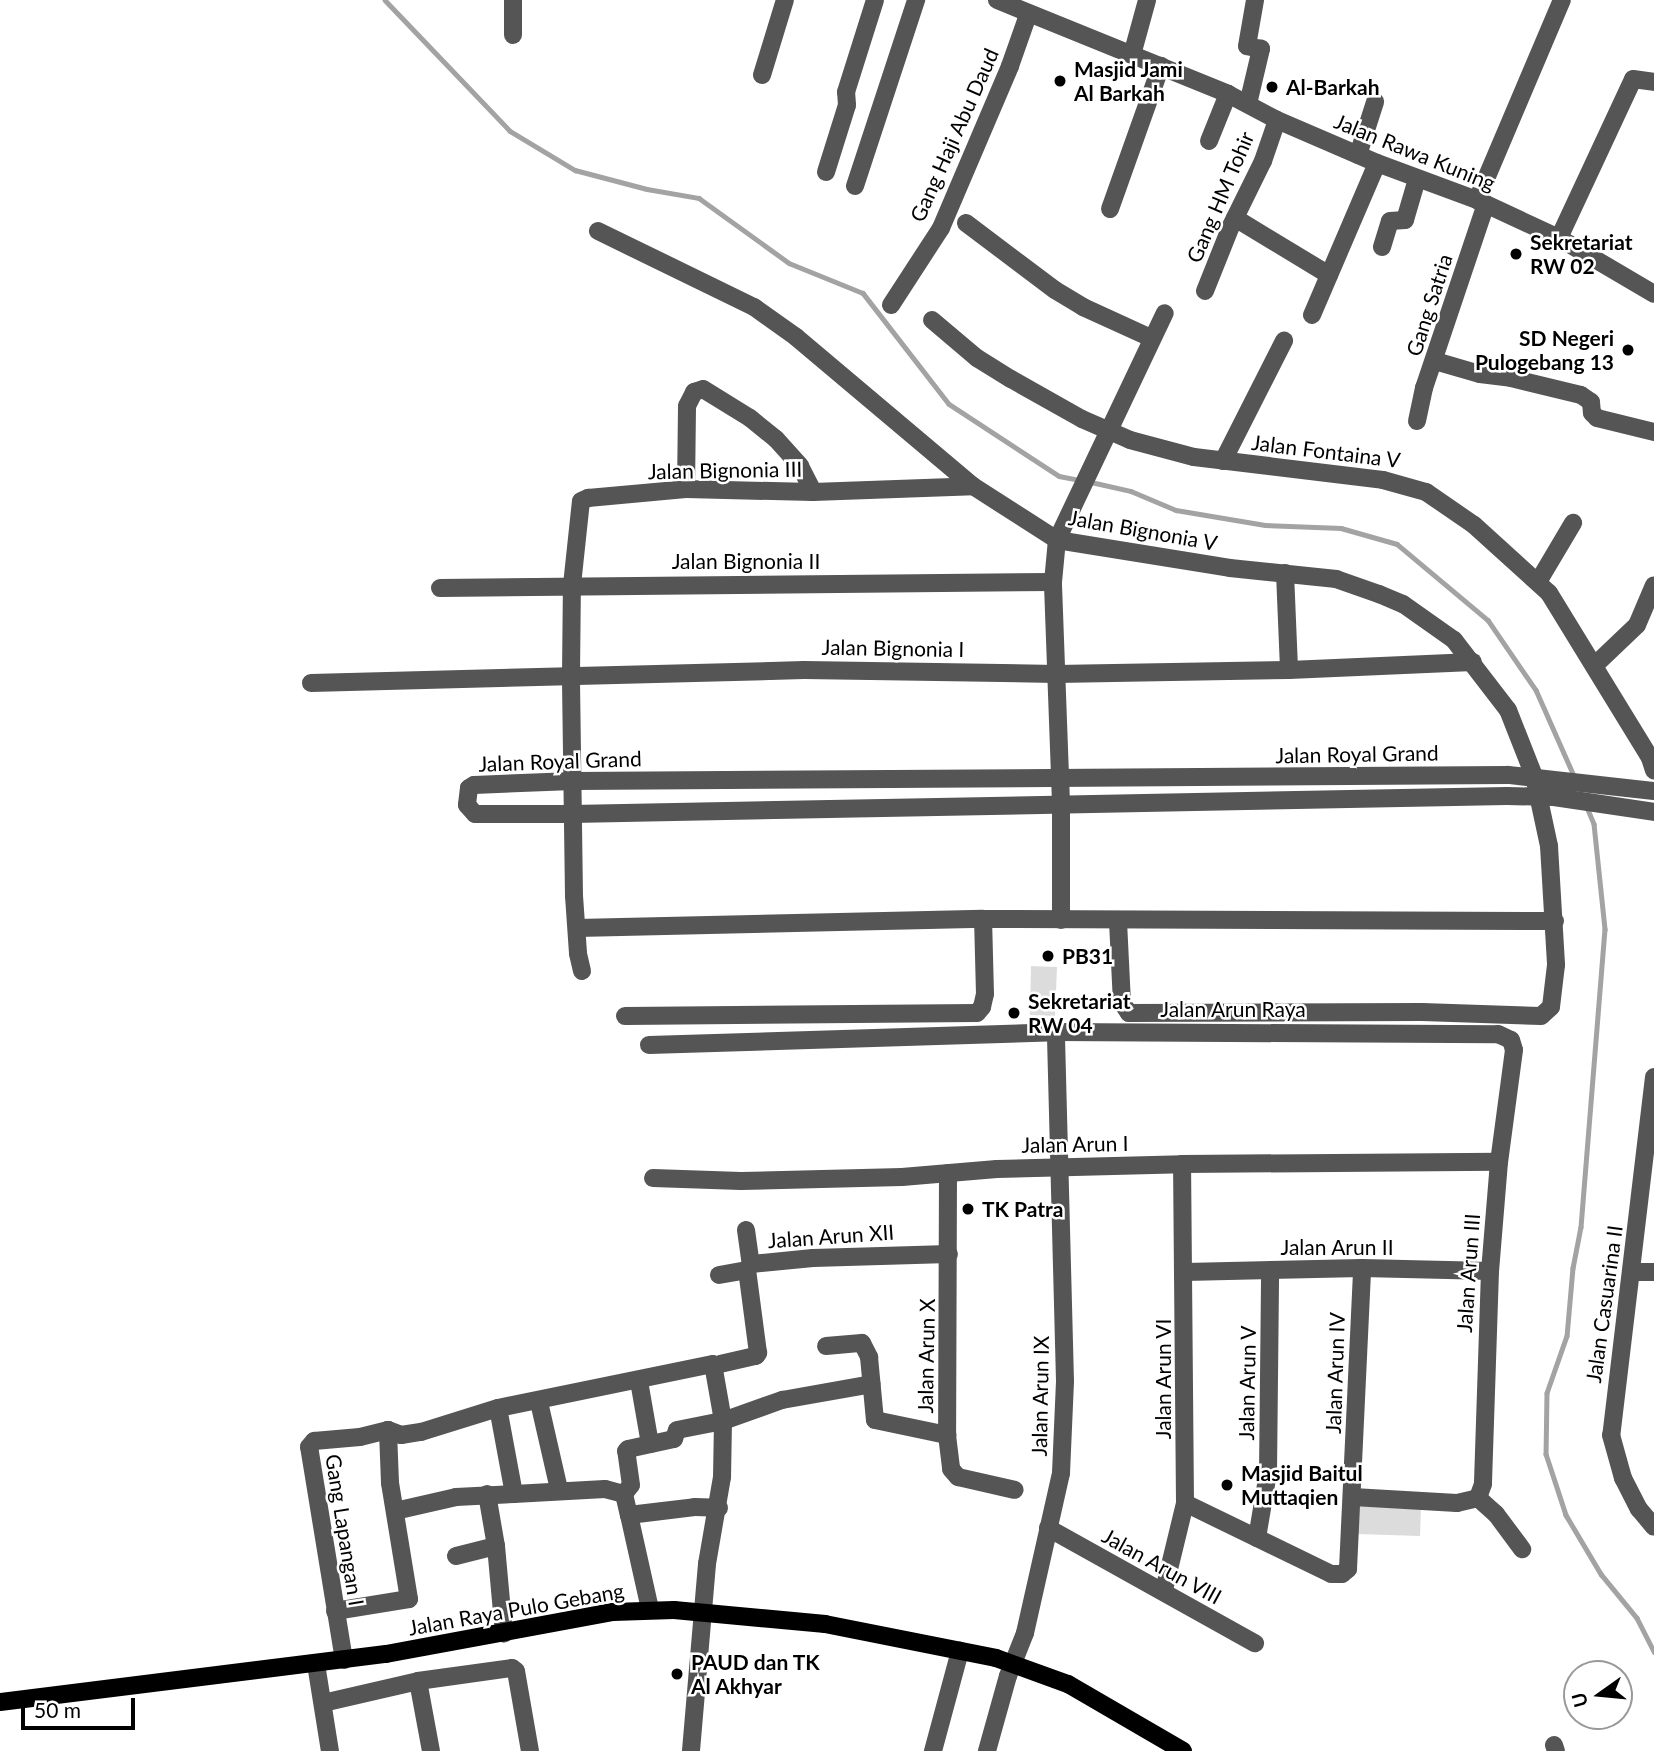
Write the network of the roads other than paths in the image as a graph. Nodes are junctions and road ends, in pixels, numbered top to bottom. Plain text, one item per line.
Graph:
1 (513, 0) edge
2 (785, 0) edge
3 (875, 0) edge
4 (916, 0) edge
5 (997, 0) edge
6 (1147, 0) edge
7 (1255, 0) edge
8 (1562, 0) edge
9 (1028, 15) junction
10 (513, 35) dead end
11 (1132, 55) junction
12 (1161, 66) junction
13 (762, 75) dead end
14 (1654, 82) edge
15 (1228, 94) junction
16 (1375, 102) dead end
17 (1248, 104) junction
18 (1277, 120) junction
19 (1209, 141) dead end
20 (1358, 155) junction
21 (1377, 163) junction
22 (826, 172) dead end
23 (1417, 179) junction
24 (856, 186) dead end
25 (1481, 202) junction
26 (1110, 209) dead end
27 (1235, 218) junction
28 (966, 223) dead end
29 (598, 231) dead end
30 (1559, 238) junction
31 (1382, 247) dead end
32 (1329, 275) junction
33 (1205, 291) dead end
34 (1654, 294) edge
35 (891, 305) dead end
36 (1165, 313) dead end
37 (1312, 315) dead end
38 (932, 320) dead end
39 (1152, 338) junction
40 (1284, 341) dead end
41 (1435, 360) junction
42 (1417, 421) dead end
43 (1107, 431) junction
44 (1654, 432) edge
45 (1223, 461) junction
46 (973, 486) junction
47 (686, 489) junction
48 (813, 492) junction
49 (1573, 523) dead end
50 (1056, 540) junction
51 (1284, 573) junction
52 (1053, 582) junction
53 (1538, 582) junction
54 (572, 585) junction
55 (1654, 586) edge
56 (440, 588) dead end
57 (1473, 662) junction
58 (1594, 666) junction
59 (1289, 670) junction
60 (571, 674) junction
61 (1056, 674) junction
62 (311, 683) dead end
63 (1653, 761) edge
64 (1534, 776) junction
65 (1060, 779) junction
66 (573, 780) junction
67 (1548, 791) junction
68 (1650, 791) edge
69 (1061, 803) junction
70 (1651, 811) edge
71 (572, 814) junction
72 (983, 919) junction
73 (1061, 920) junction
74 (1555, 921) junction
75 (1118, 922) junction
76 (577, 928) junction
77 (582, 971) dead end
78 (625, 1016) dead end
79 (1055, 1032) junction
80 (649, 1045) dead end
81 (1514, 1050) joint
82 (1654, 1077) edge
83 (1499, 1162) junction
84 (1182, 1164) junction
85 (1060, 1168) junction
86 (948, 1174) junction
87 (653, 1178) dead end
88 (746, 1230) dead end
89 (949, 1254) junction
90 (749, 1267) junction
91 (1362, 1268) junction
92 (1270, 1270) junction
93 (1490, 1271) junction
94 (1185, 1272) junction
95 (1632, 1272) junction
96 (1654, 1272) edge
97 (719, 1275) dead end
98 (827, 1346) dead end
99 (720, 1364) dead end
100 (639, 1381) junction
101 (872, 1384) junction
102 (539, 1402) junction
103 (498, 1408) junction
104 (723, 1421) junction
105 (388, 1430) junction
106 (947, 1435) junction
107 (650, 1444) junction
108 (559, 1489) junction
109 (1015, 1490) dead end
110 (487, 1494) junction
111 (514, 1494) junction
112 (624, 1494) junction
113 (1353, 1497) junction
114 (1478, 1498) junction
115 (1185, 1503) junction
116 (719, 1508) junction
117 (395, 1511) junction
118 (629, 1515) junction
119 (1048, 1528) junction
120 (1653, 1528) edge
121 (1257, 1538) junction
122 (496, 1546) junction
123 (1522, 1549) dead end
124 (456, 1556) dead end
125 (1164, 1590) junction
126 (650, 1609) junction
127 (335, 1611) junction
128 (704, 1612) junction
129 (504, 1634) junction
130 (1255, 1643) dead end
131 (960, 1651) junction
132 (344, 1660) junction
133 (1013, 1662) junction
134 (316, 1664) junction
135 (418, 1681) junction
136 (0, 1702) edge
137 (323, 1703) junction
138 (1177, 1750) edge
139 (330, 1751) edge
140 (431, 1751) edge
141 (530, 1751) edge
142 (691, 1751) edge
143 (933, 1751) edge
144 (987, 1751) edge

1 - 10 street
2 - 13 street
3 - 22 street
4 - 24 street
5 - 9 street, Jalan Rawa Kuning
6 - 11 street
7 - 17 street
8 - 25 street, Gang Satria
9 - 11 street, Jalan Rawa Kuning
9 - 35 street, Gang Haji Abu Daud
11 - 12 street, Jalan Rawa Kuning
12 - 15 street, Jalan Rawa Kuning
12 - 26 street
14 - 30 street
15 - 17 street, Jalan Rawa Kuning
15 - 19 street
16 - 20 street
17 - 18 street, Jalan Rawa Kuning
18 - 20 street, Jalan Rawa Kuning
18 - 27 street, Gang HM Tohir
20 - 21 street, Jalan Rawa Kuning
21 - 23 street, Jalan Rawa Kuning
21 - 32 street
23 - 25 street, Jalan Rawa Kuning
23 - 31 street
25 - 30 street, Jalan Rawa Kuning
25 - 41 street, Gang Satria
27 - 32 street
27 - 33 street, Gang HM Tohir
28 - 39 street
29 - 46 street, Jalan Bignonia V
30 - 34 street, Jalan Rawa Kuning
32 - 37 street
36 - 39 street
38 - 43 street, Jalan Fontaina V
39 - 43 street
40 - 45 street
41 - 42 street, Gang Satria
41 - 44 street
43 - 45 street, Jalan Fontaina V
43 - 50 street
45 - 53 street, Jalan Fontaina V
46 - 48 street, Jalan Bignonia III
46 - 50 street, Jalan Bignonia V
47 - 48 street, Jalan Bignonia III
47 - 48 street
47 - 54 street, Jalan Bignonia III
49 - 53 street
50 - 51 street, Jalan Bignonia V
50 - 52 street
51 - 57 street, Jalan Bignonia V
51 - 59 street
52 - 54 street, Jalan Bignonia II
52 - 61 street
53 - 58 street, Jalan Fontaina V
54 - 56 street, Jalan Bignonia II
54 - 60 street, Jalan Bignonia III
55 - 58 street
57 - 59 street, Jalan Bignonia I
57 - 64 street, Jalan Bignonia V
58 - 63 street, Jalan Fontaina V
59 - 61 street, Jalan Bignonia I
60 - 61 street, Jalan Bignonia I
60 - 62 street, Jalan Bignonia I
60 - 66 street, Jalan Bignonia III
61 - 65 street
64 - 65 street, Jalan Royal Grand
64 - 67 street, Jalan Bignonia V
65 - 66 street, Jalan Royal Grand
65 - 69 street
66 - 71 street, Jalan Bignonia III
66 - 71 street, Jalan Royal Grand
67 - 68 street, Jalan Royal Grand
67 - 69 street, Jalan Royal Grand
67 - 70 street, Jalan Royal Grand
67 - 74 street, Jalan Bignonia V
69 - 71 street, Jalan Royal Grand
69 - 73 street
71 - 76 street, Jalan Bignonia III
72 - 73 street
72 - 76 street
72 - 78 street
73 - 75 street
74 - 75 street
74 - 75 street, Jalan Bignonia V
76 - 77 street, Jalan Bignonia III
79 - 80 street, Jalan Arun Raya
79 - 81 street, Jalan Arun Raya
79 - 85 street, Jalan Arun IX
81 - 83 street, Jalan Arun III
82 - 95 street, Jalan Casuarina II
83 - 84 street, Jalan Arun I
83 - 93 street, Jalan Arun III
84 - 85 street, Jalan Arun I
84 - 94 street, Jalan Arun VI
85 - 86 street, Jalan Arun I
85 - 119 street, Jalan Arun IX
86 - 87 street, Jalan Arun I
86 - 89 street, Jalan Arun X
88 - 90 street
89 - 90 street, Jalan Arun XII
89 - 106 street, Jalan Arun X
90 - 97 street, Jalan Arun XII
90 - 99 street
91 - 92 street, Jalan Arun II
91 - 93 street, Jalan Arun II
91 - 113 street, Jalan Arun IV
92 - 94 street, Jalan Arun II
92 - 121 street, Jalan Arun V
93 - 114 street, Jalan Arun III
94 - 115 street, Jalan Arun VI
95 - 96 street
95 - 120 street, Jalan Casuarina II
98 - 101 street
100 - 102 street
100 - 104 street
100 - 107 street
101 - 104 street
101 - 106 street
102 - 103 street
102 - 108 street
103 - 105 street
103 - 111 street
104 - 107 street
104 - 116 street
105 - 117 street
105 - 127 street, Gang Lapangan I
106 - 109 street, Jalan Arun X
107 - 112 street
108 - 111 street
108 - 112 street
110 - 111 street
110 - 117 street
110 - 122 street
112 - 118 street
113 - 114 street
113 - 121 street, Jalan Arun IV
114 - 123 street
115 - 121 street
115 - 125 street, Jalan Arun VI
116 - 118 street
116 - 128 street
117 - 127 street
118 - 126 street
119 - 125 street, Jalan Arun VIII
119 - 133 street, Jalan Arun IX
122 - 124 street
122 - 129 street
125 - 130 street, Jalan Arun VIII
126 - 128 main road, Jalan Raya Pulo Gebang
126 - 129 main road, Jalan Raya Pulo Gebang
127 - 132 street, Gang Lapangan I
128 - 131 main road, Jalan Raya Pulo Gebang
128 - 142 street
129 - 132 main road, Jalan Raya Pulo Gebang
131 - 133 main road, Jalan Raya Pulo Gebang
131 - 143 street
132 - 134 main road, Jalan Raya Pulo Gebang
133 - 138 main road, Jalan Raya Pulo Gebang
133 - 144 street, Jalan Arun IX
134 - 136 main road, Jalan Raya Pulo Gebang
134 - 137 street
135 - 137 street
135 - 140 street
135 - 141 street
137 - 139 street

